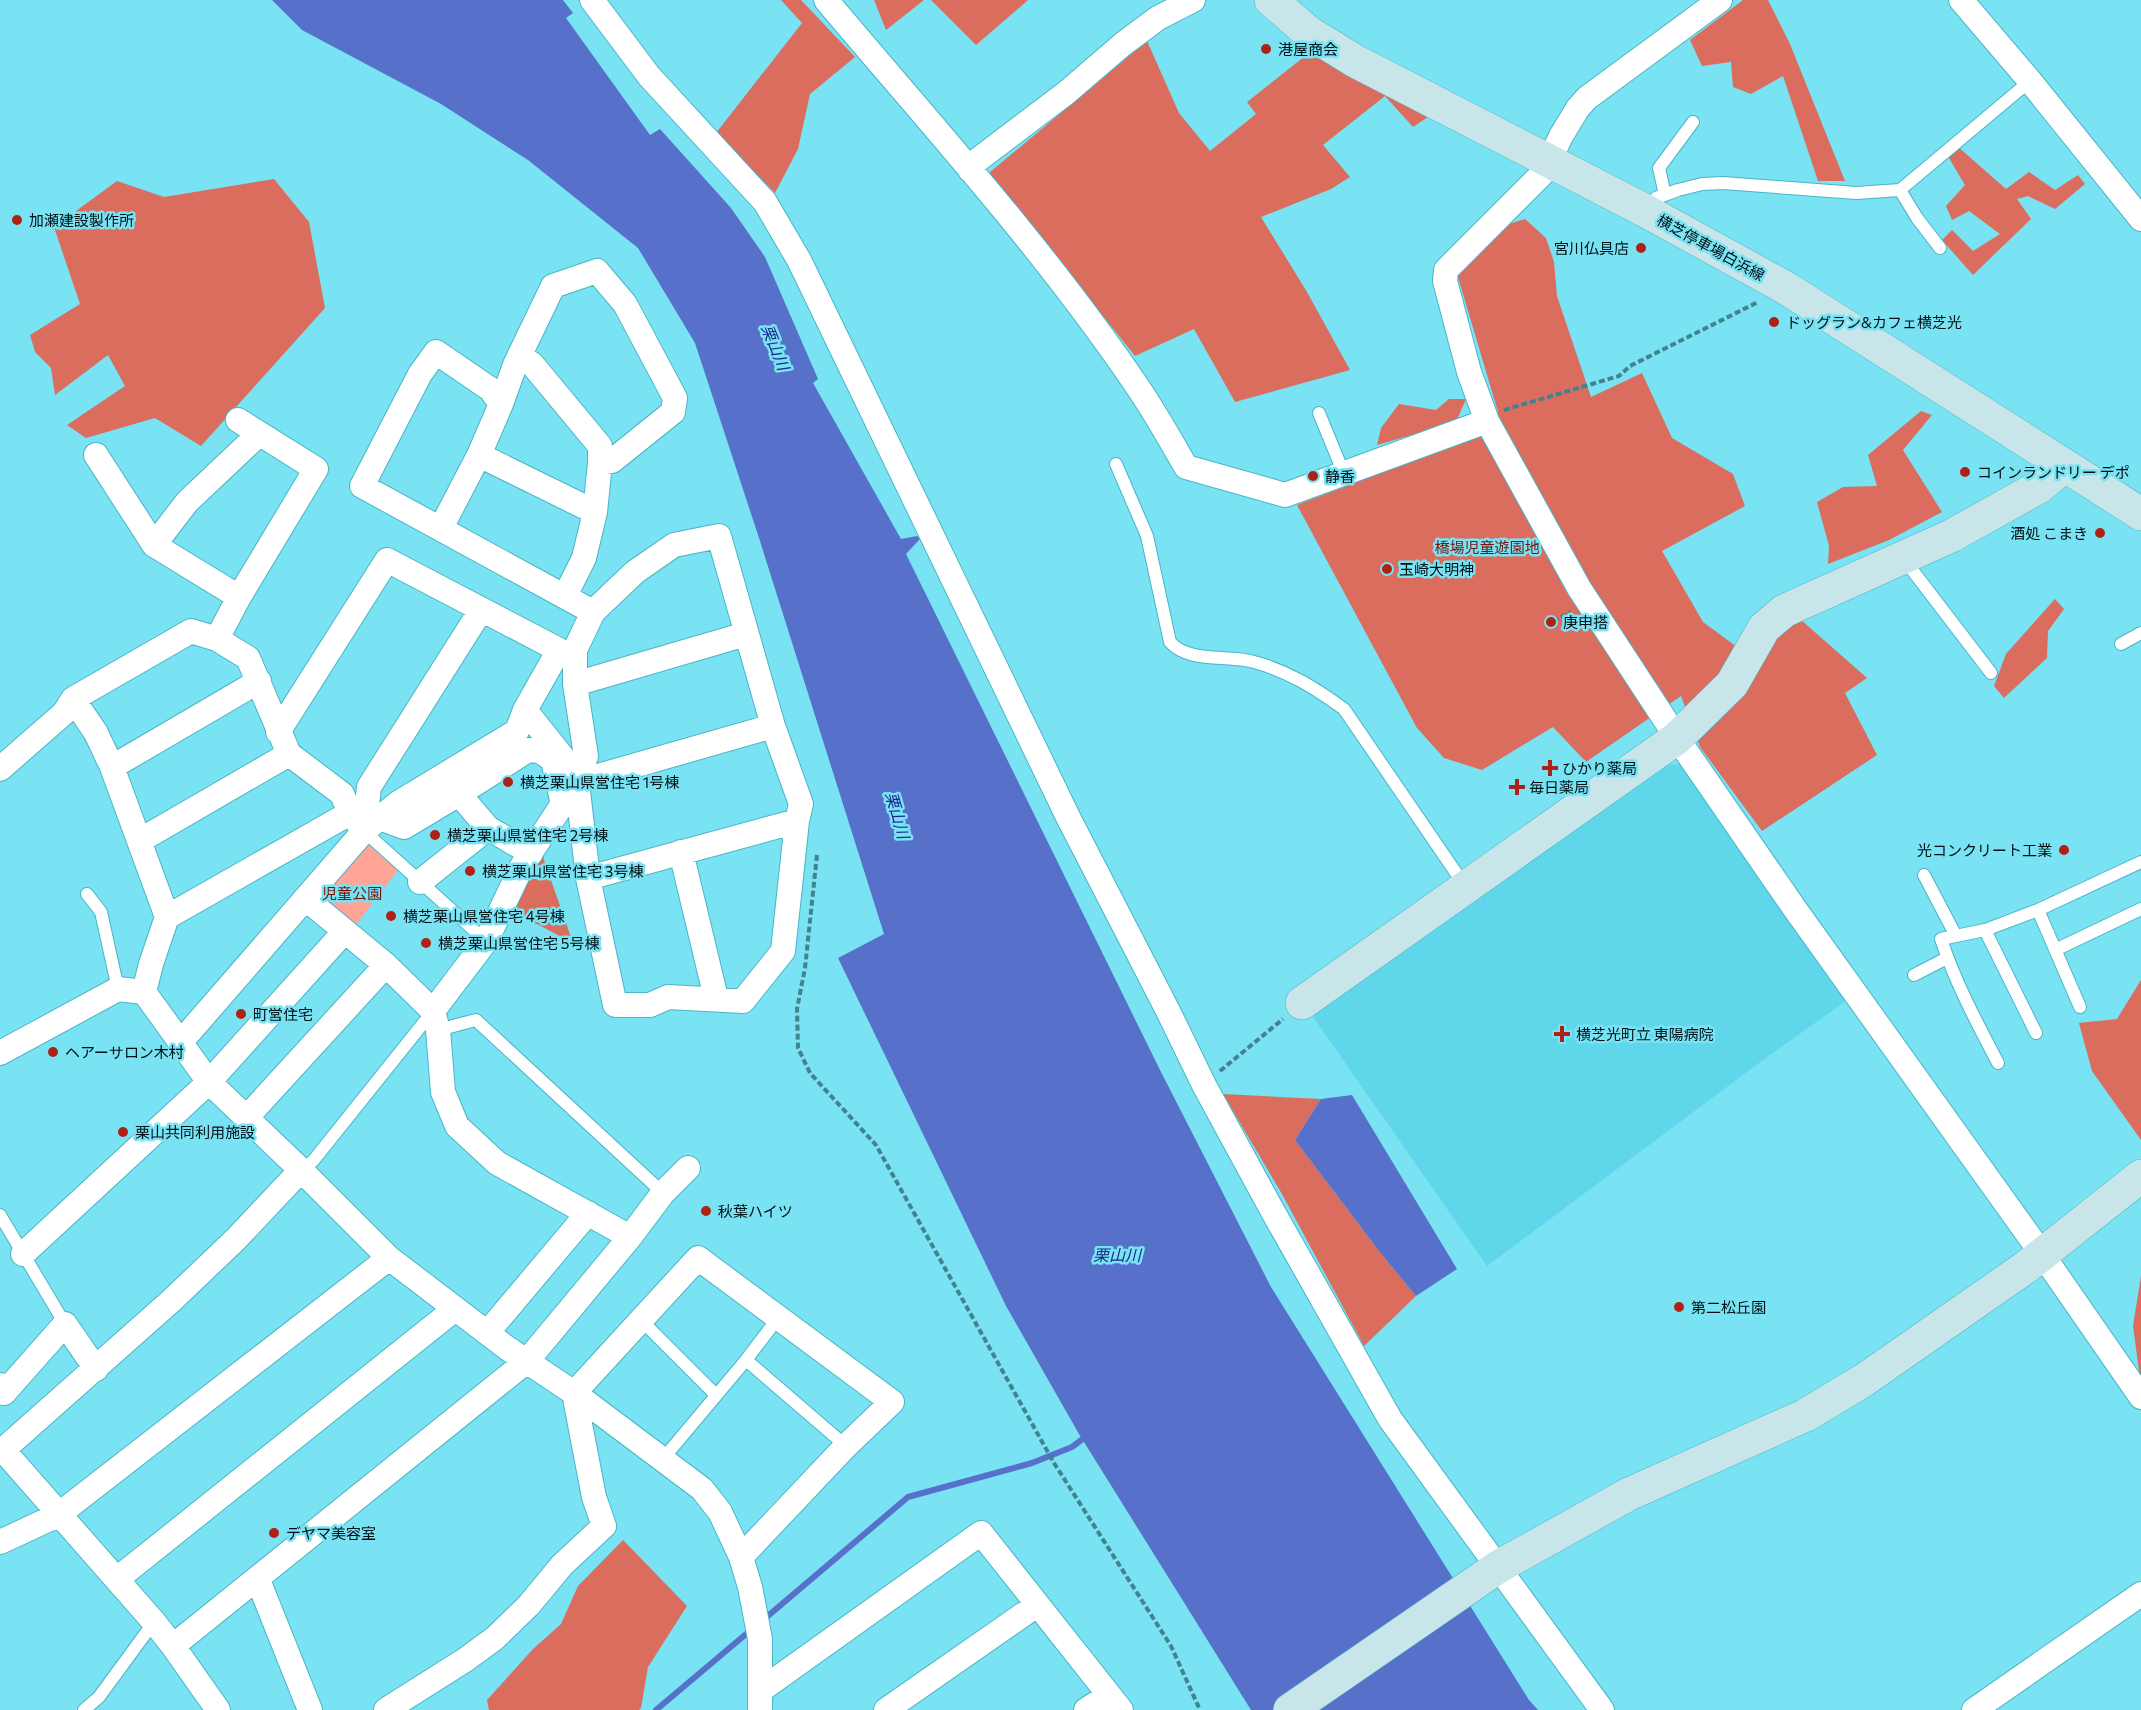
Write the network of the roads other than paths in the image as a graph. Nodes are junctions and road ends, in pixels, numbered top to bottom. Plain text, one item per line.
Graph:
1 (592, 0) edge
2 (826, 0) edge
3 (1193, 0) edge
4 (1271, 0) edge
5 (1720, 0) edge
6 (1961, 0) edge
7 (2030, 81) junction
8 (1693, 122) dead end
9 (1549, 161) junction
10 (970, 170) junction
11 (1900, 190) junction
12 (1654, 202) junction
13 (2141, 219) edge
14 (1940, 248) dead end
15 (519, 356) junction
16 (501, 404) junction
17 (1319, 413) dead end
18 (238, 420) dead end
19 (1486, 421) junction
20 (259, 434) junction
21 (96, 455) dead end
22 (479, 455) junction
23 (600, 463) junction
24 (1116, 464) dead end
25 (2064, 466) junction
26 (1344, 474) junction
27 (595, 512) junction
28 (2141, 514) edge
29 (441, 528) junction
30 (154, 545) junction
31 (1902, 557) junction
32 (565, 596) junction
33 (239, 597) junction
34 (481, 610) junction
35 (593, 612) junction
36 (2141, 633) edge
37 (746, 634) junction
38 (217, 639) junction
39 (2121, 644) dead end
40 (1991, 673) dead end
41 (259, 681) junction
42 (575, 684) junction
43 (73, 699) junction
44 (525, 710) junction
45 (773, 726) junction
46 (278, 732) junction
47 (1677, 738) junction
48 (289, 753) junction
49 (112, 767) junction
50 (0, 769) edge
51 (577, 782) junction
52 (459, 794) junction
53 (563, 804) junction
54 (365, 821) junction
55 (797, 821) junction
56 (488, 828) junction
57 (139, 842) junction
58 (681, 852) junction
59 (531, 854) junction
60 (2141, 862) edge
61 (1924, 875) dead end
62 (588, 878) junction
63 (420, 882) junction
64 (1466, 887) junction
65 (87, 894) dead end
66 (306, 899) junction
67 (2141, 909) edge
68 (2038, 910) junction
69 (167, 917) junction
70 (1985, 930) junction
71 (345, 931) junction
72 (1956, 936) junction
73 (486, 941) junction
74 (2055, 950) junction
75 (1947, 958) junction
76 (386, 965) junction
77 (1914, 975) dead end
78 (118, 989) junction
79 (144, 992) junction
80 (716, 998) junction
81 (1302, 1003) road end
82 (2080, 1007) dead end
83 (436, 1020) junction
84 (2036, 1033) dead end
85 (180, 1043) junction
86 (0, 1053) edge
87 (1998, 1063) dead end
88 (209, 1082) junction
89 (247, 1117) junction
90 (688, 1168) dead end
91 (301, 1170) junction
92 (2141, 1176) edge
93 (663, 1193) junction
94 (588, 1214) junction
95 (0, 1215) edge
96 (630, 1237) junction
97 (23, 1254) junction
98 (2042, 1254) junction
99 (389, 1258) junction
100 (455, 1309) junction
101 (778, 1318) junction
102 (641, 1320) junction
103 (65, 1324) junction
104 (487, 1333) junction
105 (746, 1360) junction
106 (527, 1361) junction
107 (96, 1369) junction
108 (0, 1385) edge
109 (574, 1393) junction
110 (717, 1395) junction
111 (2141, 1397) edge
112 (846, 1446) junction
113 (662, 1460) junction
114 (58, 1515) junction
115 (0, 1542) edge
116 (741, 1557) junction
117 (1498, 1567) junction
118 (117, 1579) junction
119 (258, 1580) junction
120 (2141, 1594) edge
121 (1037, 1605) junction
122 (154, 1622) junction
123 (173, 1646) junction
124 (761, 1700) edge
125 (1115, 1703) edge
126 (84, 1710) edge
127 (218, 1710) edge
128 (310, 1710) edge
129 (386, 1710) edge
130 (886, 1710) edge
131 (1086, 1710) edge
132 (1290, 1710) edge
133 (1602, 1710) edge
134 (1974, 1710) edge

1 - 117 street
2 - 10 street
3 - 10 street
4 - 9 street, 横芝停車場白浜線
5 - 9 street
6 - 7 street
7 - 11 lane
7 - 13 street
8 - 12 lane
9 - 12 street, 横芝停車場白浜線
9 - 19 street
10 - 26 street
11 - 12 lane
11 - 14 lane
12 - 25 street, 横芝停車場白浜線
15 - 16 street
15 - 23 street
15 - 23 street
16 - 22 street
16 - 29 street
17 - 26 lane
18 - 20 street
19 - 26 street
19 - 47 street
20 - 30 street
20 - 33 street
21 - 30 street
22 - 27 street
22 - 29 street
23 - 27 street
24 - 64 lane
25 - 28 street, 横芝停車場白浜線
25 - 31 street
27 - 32 street
29 - 32 street
30 - 33 street
31 - 40 lane
31 - 47 street
32 - 35 street
33 - 38 street
34 - 44 street
34 - 46 street
34 - 54 street
35 - 37 street
35 - 42 street
36 - 39 lane
37 - 42 street
37 - 45 street
38 - 41 street
38 - 43 street
41 - 46 street
41 - 49 street
42 - 51 street
43 - 49 street
43 - 50 street
44 - 51 street
44 - 54 street
45 - 51 street
45 - 55 street
46 - 48 street
47 - 64 street
47 - 98 street
48 - 54 street
48 - 57 street
49 - 57 street
51 - 53 street
51 - 62 street
52 - 53 street
52 - 54 street
52 - 56 street
53 - 59 street
54 - 63 lane
54 - 66 street
54 - 69 street
55 - 58 street
55 - 80 street
56 - 59 street
56 - 63 street
57 - 69 street
58 - 62 street
58 - 80 street
59 - 73 street
60 - 68 lane
61 - 72 lane
62 - 80 street
63 - 73 lane
64 - 81 street
65 - 78 lane
66 - 71 street
66 - 85 street
67 - 74 lane
68 - 70 lane
68 - 74 lane
69 - 79 street
70 - 72 lane
70 - 84 lane
71 - 76 street
71 - 88 street
72 - 75 lane
73 - 83 street
74 - 82 lane
75 - 77 lane
75 - 87 lane
76 - 83 street
76 - 89 street
78 - 79 street
78 - 86 street
79 - 85 street
83 - 91 lane
83 - 93 lane
83 - 94 street
85 - 88 street
88 - 89 street
88 - 97 street
89 - 91 street
90 - 93 street
91 - 99 street
91 - 107 street
92 - 98 street
93 - 96 street
94 - 96 street
94 - 104 street
95 - 97 lane
96 - 106 street
97 - 103 lane
98 - 111 street
98 - 117 street
99 - 100 street
99 - 114 street
100 - 104 street
100 - 118 street
101 - 102 street
101 - 105 lane
101 - 112 street
102 - 109 street
102 - 110 lane
103 - 107 street
103 - 108 street
104 - 106 street
105 - 110 lane
105 - 112 lane
106 - 109 street
106 - 119 street
107 - 114 street
109 - 113 street
109 - 129 street
110 - 113 lane
112 - 116 street
113 - 116 street
114 - 115 street
114 - 118 street
116 - 124 street
117 - 132 street
117 - 133 street
118 - 122 street
119 - 123 street
119 - 128 street
120 - 134 street
121 - 124 street
121 - 125 street
121 - 130 street
122 - 123 street
122 - 126 lane
123 - 127 street
125 - 131 street

